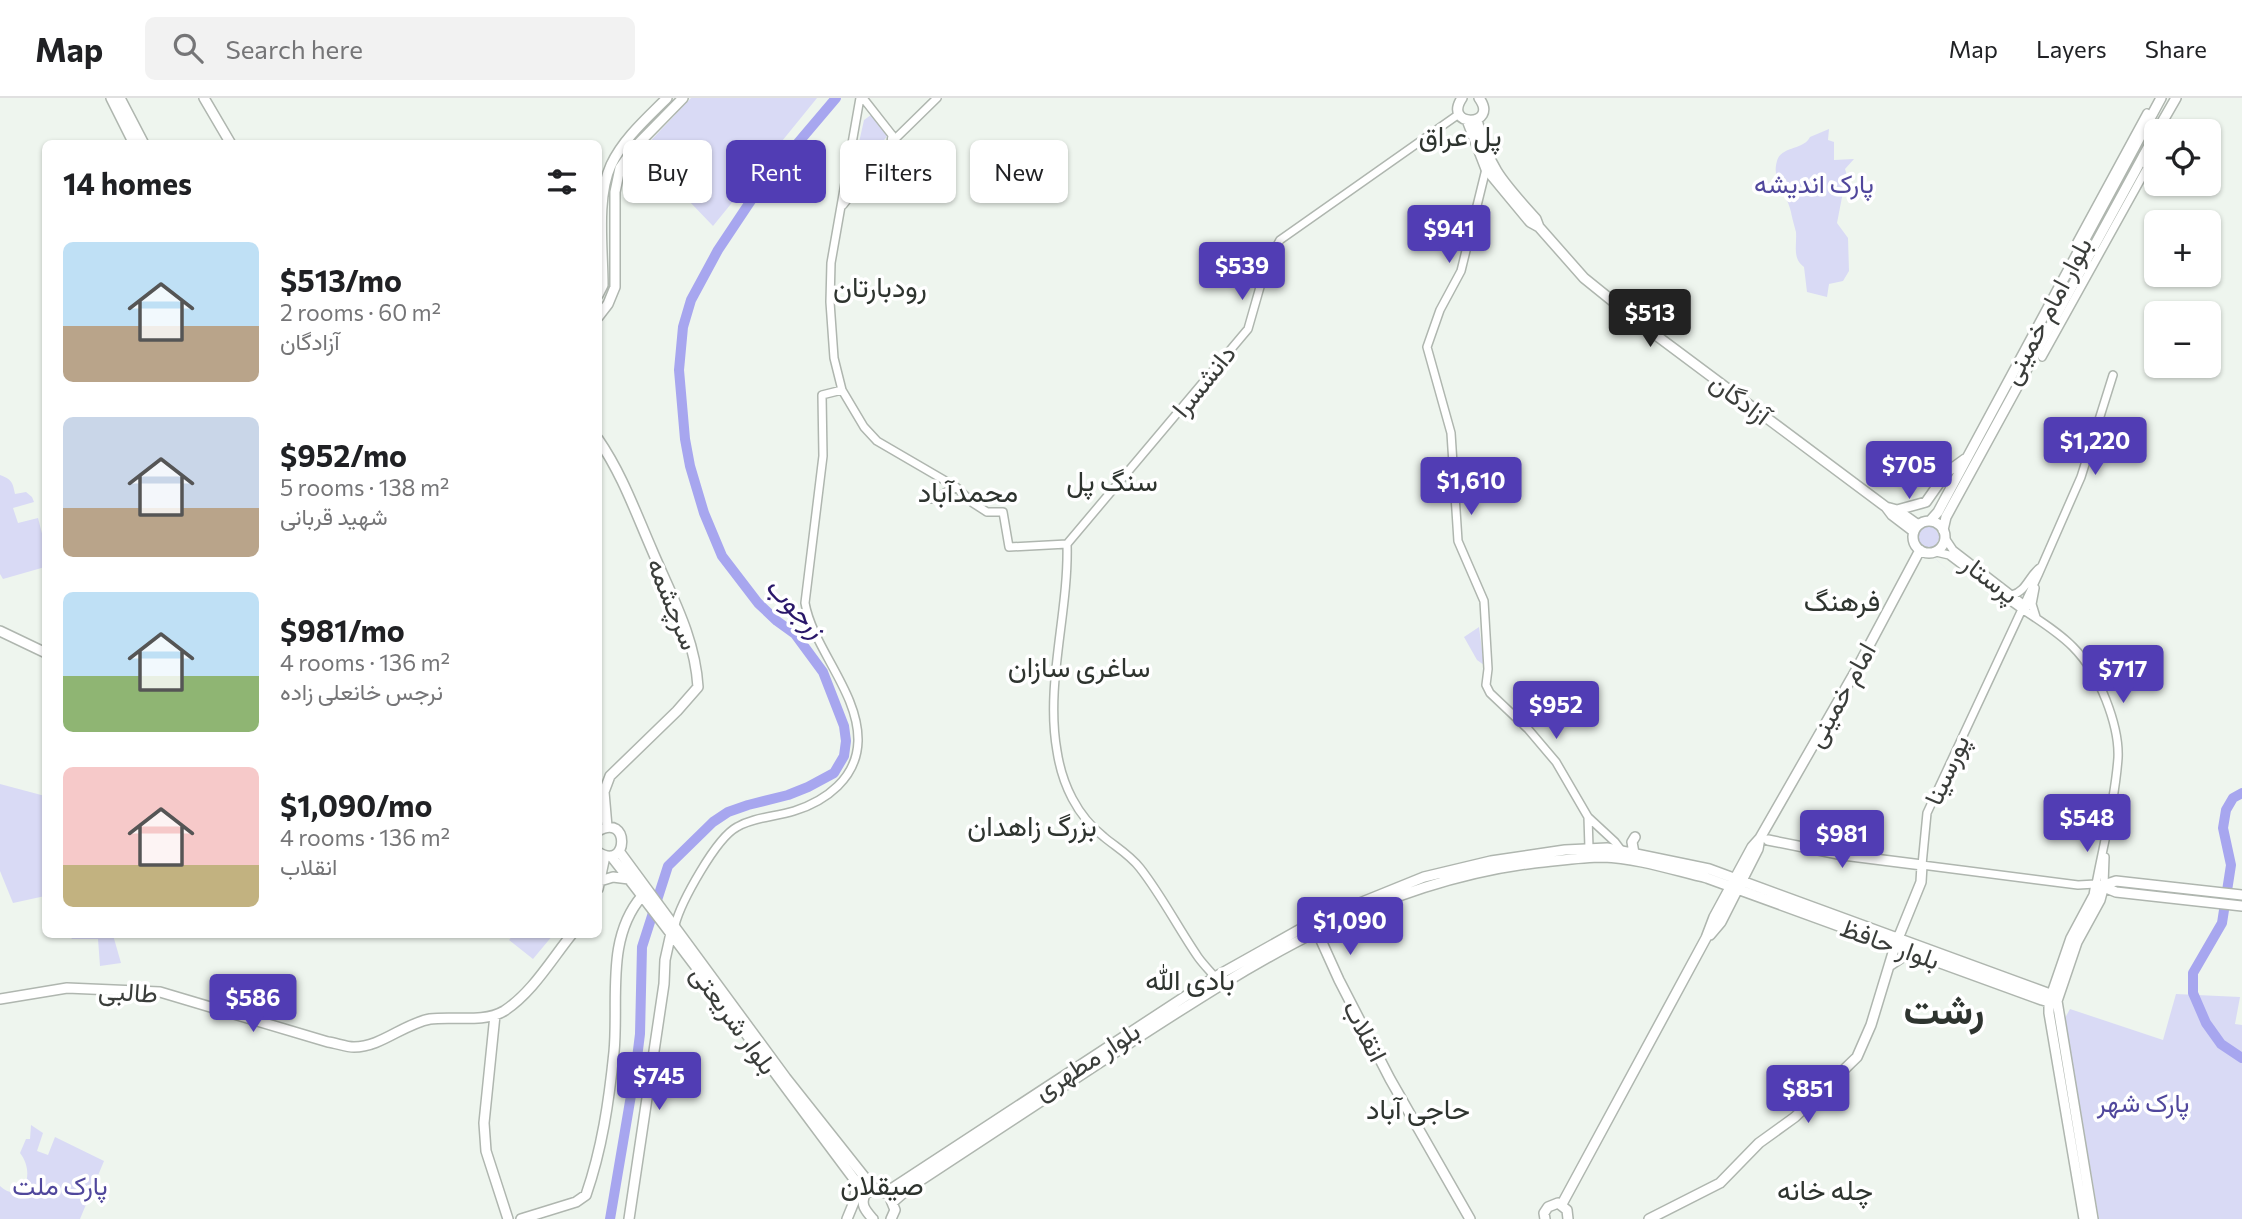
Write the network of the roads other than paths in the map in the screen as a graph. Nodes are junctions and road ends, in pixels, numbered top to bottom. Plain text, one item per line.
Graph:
1 (111, 98) edge
2 (120, 98) edge
3 (204, 98) edge
4 (667, 98) edge
5 (683, 98) edge
6 (861, 98) edge
7 (937, 98) edge
8 (1462, 98) edge
9 (1480, 98) edge
10 (2161, 98) edge
11 (2176, 98) edge
12 (2147, 113) dead end
13 (1467, 118) junction
14 (2164, 119) edge
15 (127, 120) junction
16 (892, 139) joint
17 (137, 140) edge
18 (229, 140) edge
19 (633, 140) edge
20 (635, 140) edge
21 (853, 140) edge
22 (623, 151) edge
23 (2143, 155) joint
24 (623, 161) edge
25 (1486, 169) junction
26 (1493, 179) junction
27 (1484, 185) junction
28 (842, 203) edge
29 (844, 203) edge
30 (842, 206) junction
31 (1539, 227) junction
32 (2080, 252) junction
33 (602, 287) edge
34 (602, 312) edge
35 (2042, 357) dead end
36 (2113, 375) dead end
37 (842, 390) junction
38 (602, 446) edge
39 (1967, 458) junction
40 (956, 487) junction
41 (928, 499) dead end
42 (1886, 507) junction
43 (1897, 510) junction
44 (1930, 521) junction
45 (1916, 528) junction
46 (1944, 534) junction
47 (1067, 544) junction
48 (1920, 550) junction
49 (1936, 552) junction
50 (2040, 570) junction
51 (2012, 595) junction
52 (2023, 606) junction
53 (2037, 618) junction
54 (0, 631) edge
55 (42, 651) edge
56 (602, 817) edge
57 (1588, 817) junction
58 (602, 829) edge
59 (1635, 837) dead end
60 (1764, 839) junction
61 (1618, 846) junction
62 (1592, 848) junction
63 (1634, 853) junction
64 (608, 854) edge
65 (1494, 865) junction
66 (1671, 865) junction
67 (1922, 865) junction
68 (602, 875) edge
69 (629, 879) junction
70 (602, 883) edge
71 (1736, 884) junction
72 (2100, 885) junction
73 (2220, 892) junction
74 (645, 895) junction
75 (2242, 895) edge
76 (2218, 903) junction
77 (683, 904) junction
78 (2241, 906) edge
79 (666, 913) junction
80 (1314, 926) junction
81 (671, 929) junction
82 (569, 938) edge
83 (1897, 942) junction
84 (1914, 953) junction
85 (1888, 967) junction
86 (1213, 982) junction
87 (0, 999) edge
88 (2052, 999) junction
89 (495, 1015) junction
90 (857, 1178) junction
91 (874, 1189) junction
92 (885, 1193) junction
93 (892, 1202) junction
94 (1562, 1204) junction
95 (863, 1206) junction
96 (508, 1219) edge
97 (521, 1219) edge
98 (629, 1219) edge
99 (847, 1219) edge
100 (872, 1219) edge
101 (891, 1219) edge
102 (1470, 1219) edge
103 (1545, 1219) edge
104 (1568, 1219) edge
105 (1649, 1219) edge
106 (2084, 1219) edge
107 (2092, 1219) edge

1 - 15 main road
2 - 15 main road
3 - 18 main road
4 - 19 main road
5 - 20 main road
6 - 16 street
6 - 21 street
7 - 16 street
8 - 13 main road
9 - 13 main road
10 - 32 main road, بلوار امام خمینی
11 - 14 main road, بلوار امام خمینی
12 - 32 street
13 - 25 main road, آزادگان
13 - 31 main road, آزادگان
13 - 47 street, دانشسرا
15 - 17 main road
22 - 33 main road
23 - 35 street
23 - 46 main road, بلوار امام خمینی
24 - 34 main road
25 - 26 main road, آزادگان
25 - 27 street
26 - 27 street
26 - 31 main road, آزادگان
27 - 57 street
28 - 30 street
29 - 30 street
30 - 37 street
31 - 42 main road, آزادگان
32 - 39 main road, بلوار امام خمینی
36 - 50 street
37 - 40 street
37 - 77 street
38 - 56 main road, سرچشمه
39 - 43 main road
39 - 44 main road, بلوار امام خمینی
40 - 41 street
40 - 47 street
42 - 43 main road
42 - 45 main road, آزادگان
43 - 45 main road
44 - 45 main road
44 - 46 main road
45 - 48 main road
46 - 49 main road
46 - 51 street, پرستار
47 - 86 street
48 - 49 main road
48 - 60 main road, امام خمینی
49 - 52 street, پرستار
50 - 51 street
50 - 52 street, پورسینا
50 - 53 street
51 - 52 street, پرستار
52 - 53 street, پرستار
52 - 67 street, پورسینا
53 - 72 street, پرستار
54 - 55 main road
57 - 61 street
57 - 62 street
58 - 64 main road
59 - 63 main road
60 - 67 main road
60 - 71 main road, امام خمینی
61 - 62 main road, بلوار مطهری
61 - 63 main road, بلوار مطهری
62 - 65 main road, بلوار مطهری
63 - 66 main road, بلوار مطهری
64 - 68 main road
64 - 69 main road, بلوار شریعتی
64 - 74 main road, بلوار شریعتی
65 - 66 main road, بلوار مطهری
65 - 80 main road, بلوار مطهری
66 - 71 main road, بلوار مطهری
67 - 72 street
67 - 83 main road, پورسینا
69 - 70 main road
69 - 74 main road, بلوار شریعتی
71 - 83 main road, بلوار حافظ
71 - 94 main road, امام خمینی
72 - 73 main road
72 - 76 main road
72 - 88 main road
73 - 75 main road
73 - 76 main road
74 - 79 main road, بلوار شریعتی
74 - 81 main road, بلوار شریعتی
74 - 97 main road
76 - 78 main road
77 - 79 street
77 - 81 street
79 - 81 main road, بلوار شریعتی
80 - 86 main road, بلوار مطهری
80 - 102 main road, انقلاب
81 - 90 main road, بلوار شریعتی
81 - 98 main road
82 - 89 main road
83 - 84 main road, بلوار حافظ
83 - 85 main road, پورسینا
83 - 88 main road, بلوار حافظ
84 - 85 main road
84 - 88 main road, بلوار حافظ
85 - 105 main road, پورسینا
86 - 92 main road, بلوار مطهری
86 - 93 main road, بلوار مطهری
87 - 89 main road, طالبی
88 - 106 main road
88 - 107 main road
89 - 96 main road
90 - 91 main road, بلوار شریعتی
90 - 99 main road
91 - 92 main road
91 - 95 main road
92 - 93 main road
93 - 101 main road
94 - 103 main road
94 - 104 main road
95 - 99 main road
95 - 100 main road

